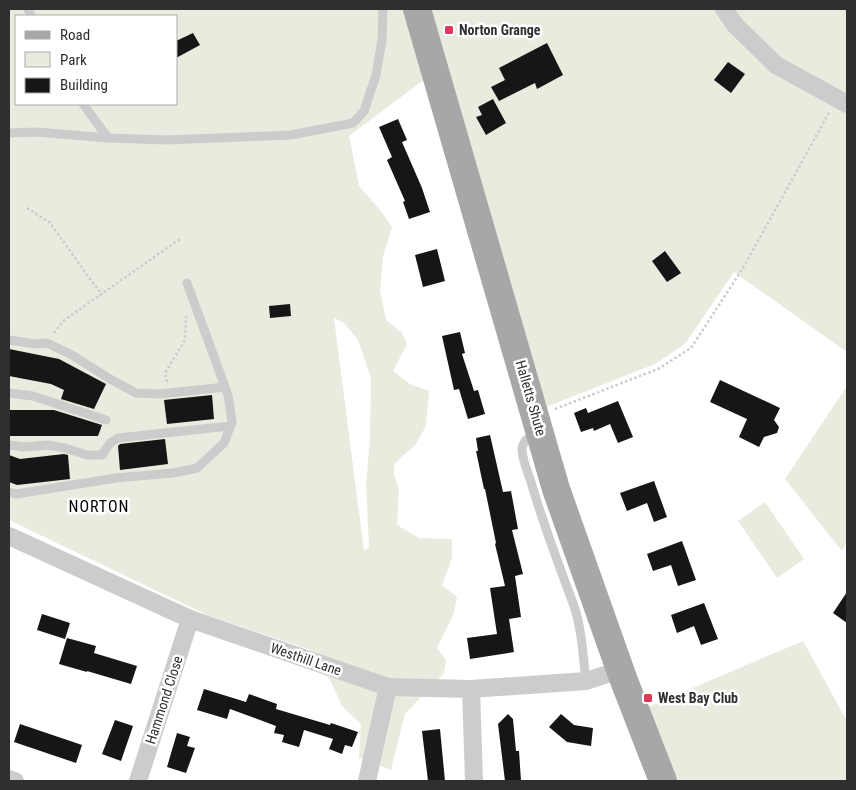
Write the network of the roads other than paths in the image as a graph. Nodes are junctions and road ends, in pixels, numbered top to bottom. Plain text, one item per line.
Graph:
1 (383, 9) edge
2 (417, 9) edge
3 (724, 9) edge
4 (842, 102) edge
5 (84, 105) edge
6 (9, 133) edge
7 (108, 138) junction
8 (187, 283) road end
9 (9, 340) edge
10 (225, 387) junction
11 (9, 393) edge
12 (106, 420) dead end
13 (538, 424) junction
14 (230, 426) junction
15 (9, 445) edge
16 (9, 492) edge
17 (9, 536) edge
18 (190, 619) junction
19 (620, 670) junction
20 (586, 681) junction
21 (388, 687) junction
22 (471, 689) junction
23 (9, 779) edge
24 (15, 781) edge
25 (138, 781) edge
26 (367, 781) edge
27 (474, 781) edge
28 (663, 781) edge

1 - 7 lane
2 - 13 main road, Halletts Shute
3 - 4 street
5 - 7 lane
6 - 7 lane
8 - 10 lane
9 - 10 lane
10 - 14 lane
11 - 12 lane
13 - 19 main road, Halletts Shute
13 - 20 lane
14 - 15 lane
14 - 16 lane
17 - 18 street, Westhill Lane
18 - 21 street, Westhill Lane
18 - 25 street, Hammond Close
19 - 20 street, Westhill Lane
19 - 28 main road, Halletts Shute
20 - 22 street, Westhill Lane
21 - 22 street, Westhill Lane
21 - 26 street
22 - 27 street
23 - 24 street

